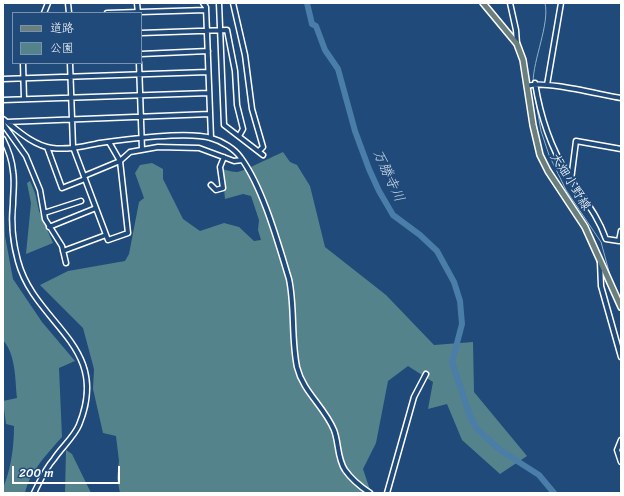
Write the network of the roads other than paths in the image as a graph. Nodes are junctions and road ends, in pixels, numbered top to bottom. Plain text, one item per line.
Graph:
1 (137, 3) edge
2 (204, 3) edge
3 (219, 3) edge
4 (233, 3) edge
5 (484, 3) edge
6 (510, 3) edge
7 (561, 3) edge
8 (206, 10) junction
9 (138, 12) edge
10 (207, 30) junction
11 (220, 30) junction
12 (142, 33) edge
13 (517, 44) junction
14 (208, 51) junction
15 (142, 54) edge
16 (22, 64) edge
17 (70, 64) edge
18 (140, 64) edge
19 (208, 72) junction
20 (140, 74) junction
21 (71, 77) junction
22 (23, 78) junction
23 (3, 79) edge
24 (535, 83) junction
25 (547, 85) junction
26 (528, 86) junction
27 (209, 93) junction
28 (141, 95) junction
29 (71, 97) junction
30 (621, 98) edge
31 (24, 99) junction
32 (3, 100) edge
33 (210, 114) junction
34 (141, 116) junction
35 (72, 118) junction
36 (4, 121) edge
37 (239, 136) junction
38 (211, 138) junction
39 (3, 139) edge
40 (142, 139) junction
41 (109, 142) junction
42 (47, 147) junction
43 (73, 147) junction
44 (621, 149) edge
45 (142, 150) junction
46 (259, 151) junction
47 (263, 154) dead end
48 (224, 157) junction
49 (242, 160) junction
50 (120, 161) junction
51 (85, 177) junction
52 (571, 180) junction
53 (211, 185) dead end
54 (81, 201) dead end
55 (96, 208) junction
56 (44, 213) junction
57 (49, 227) junction
58 (621, 231) edge
59 (106, 235) junction
60 (63, 251) junction
61 (600, 259) junction
62 (66, 263) dead end
63 (621, 307) edge
64 (621, 357) edge
65 (426, 374) dead end
66 (621, 440) edge
67 (621, 462) edge
68 (34, 493) edge
69 (370, 493) edge
70 (387, 493) edge

1 - 9 street
2 - 8 street
3 - 11 street
4 - 46 street
5 - 13 main road, 大畑小野線
6 - 13 street
7 - 25 street
8 - 9 street
8 - 10 street
10 - 11 street
10 - 12 street
10 - 14 street
11 - 37 street
11 - 37 street
13 - 26 main road, 大畑小野線
14 - 15 street
14 - 19 street
16 - 22 street
17 - 21 street
18 - 20 street
19 - 20 street
19 - 27 street
20 - 21 street
20 - 28 street
21 - 22 street
21 - 29 street
22 - 23 street
22 - 31 street
24 - 25 street
24 - 26 street
24 - 52 street
25 - 30 street
26 - 61 main road, 大畑小野線
27 - 28 street
27 - 33 street
28 - 29 street
28 - 34 street
29 - 31 street
29 - 35 street
31 - 32 street
33 - 34 street
33 - 38 street
34 - 35 street
34 - 40 street
35 - 36 street
35 - 43 street
36 - 42 street
36 - 56 street
37 - 46 street
38 - 40 street
38 - 49 street
39 - 68 street
40 - 41 street
40 - 45 street
41 - 43 street
41 - 50 street
42 - 43 street
42 - 51 street
43 - 51 street
44 - 52 street
45 - 48 street
45 - 50 street
46 - 47 street
48 - 49 street
48 - 53 street
49 - 69 street
50 - 51 street
50 - 59 street
51 - 55 street
52 - 58 street
54 - 56 street
55 - 57 street
55 - 59 street
56 - 57 street
57 - 60 street
59 - 60 street
60 - 62 street
61 - 63 main road, 大畑小野線
61 - 64 street
65 - 70 street
66 - 67 street

